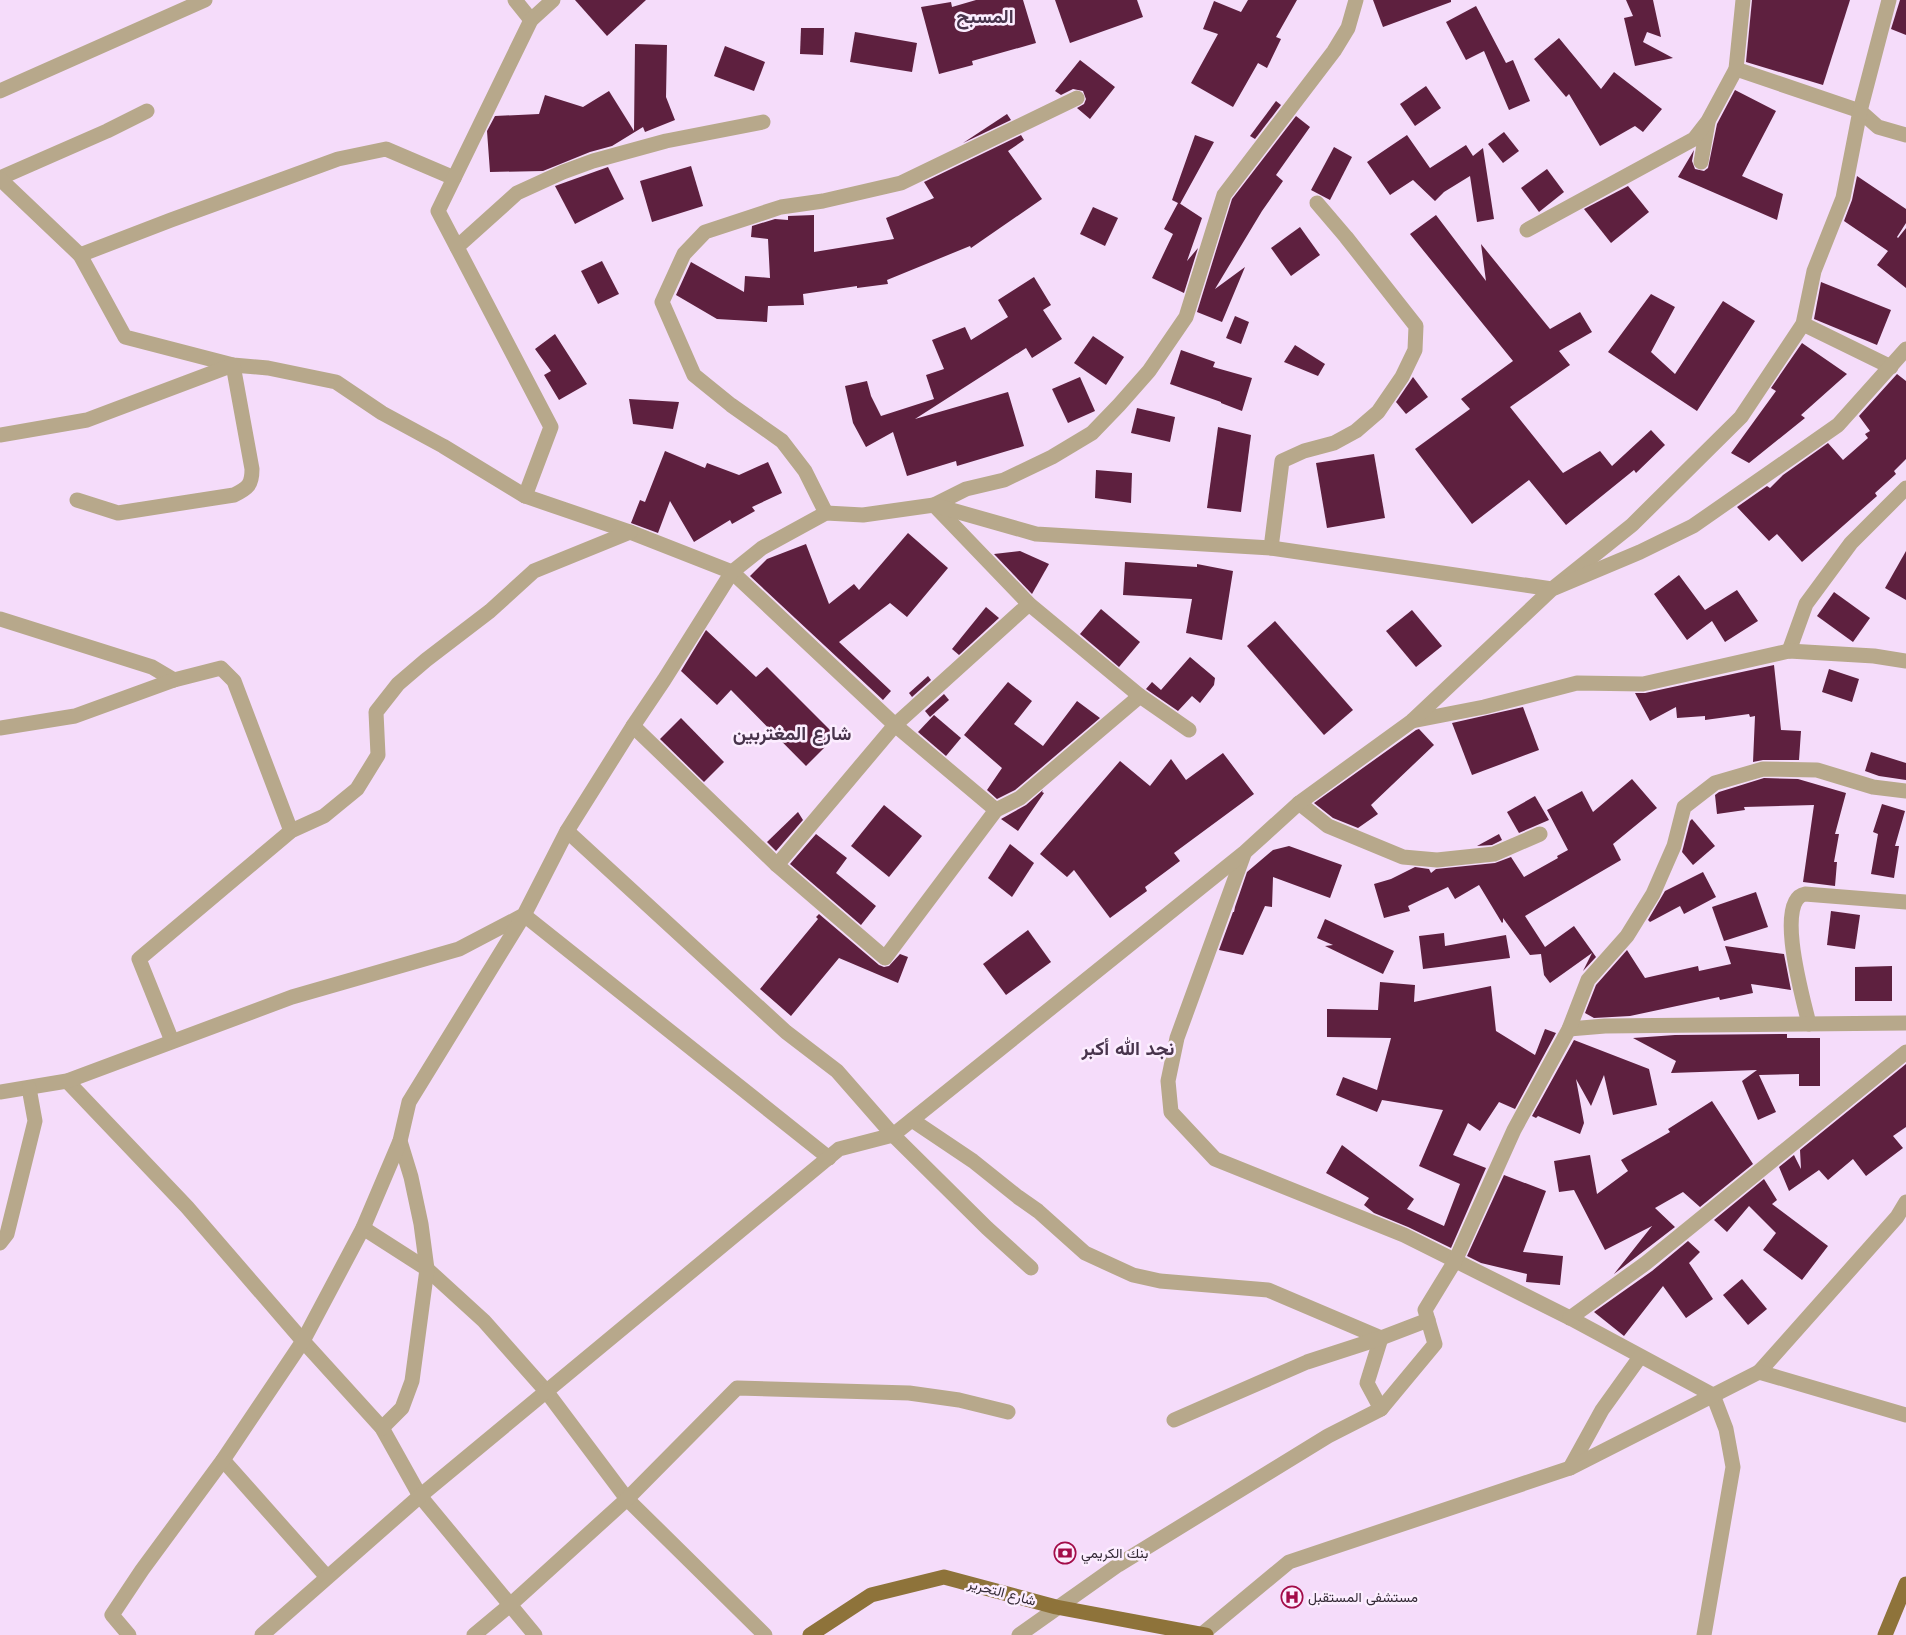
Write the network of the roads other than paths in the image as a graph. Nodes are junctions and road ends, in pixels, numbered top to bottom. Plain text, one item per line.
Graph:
1 (205, 0) edge
2 (515, 0) edge
3 (553, 0) edge
4 (1356, 0) edge
5 (1743, 0) edge
6 (1888, 0) edge
7 (531, 20) junction
8 (1736, 69) junction
9 (0, 91) edge
10 (1077, 98) dead end
11 (147, 111) dead end
12 (1860, 111) junction
13 (1708, 121) junction
14 (763, 122) dead end
15 (1906, 135) edge
16 (1701, 162) dead end
17 (454, 178) junction
18 (0, 179) edge
19 (1317, 204) dead end
20 (1527, 230) dead end
21 (457, 247) junction
22 (80, 255) junction
23 (1803, 324) junction
24 (1906, 349) edge
25 (233, 365) junction
26 (1891, 367) junction
27 (0, 435) edge
28 (1906, 488) edge
29 (525, 496) junction
30 (77, 500) dead end
31 (934, 504) junction
32 (826, 513) junction
33 (630, 532) junction
34 (1271, 548) junction
35 (732, 572) junction
36 (1552, 589) junction
37 (1029, 604) junction
38 (0, 619) edge
39 (1789, 650) junction
40 (1906, 661) edge
41 (174, 680) junction
42 (1140, 696) junction
43 (1412, 721) junction
44 (895, 725) junction
45 (633, 726) junction
46 (0, 728) edge
47 (1189, 730) dead end
48 (1906, 791) edge
49 (1299, 803) junction
50 (996, 810) junction
51 (291, 831) junction
52 (567, 831) junction
53 (1540, 834) dead end
54 (1245, 852) junction
55 (777, 865) junction
56 (1906, 902) edge
57 (524, 915) junction
58 (1906, 1023) edge
59 (1809, 1024) junction
60 (1569, 1029) junction
61 (172, 1041) junction
62 (1906, 1052) edge
63 (67, 1081) junction
64 (29, 1088) junction
65 (0, 1092) edge
66 (912, 1120) junction
67 (893, 1135) junction
68 (400, 1141) junction
69 (829, 1158) junction
70 (1906, 1202) edge
71 (363, 1228) junction
72 (0, 1243) edge
73 (1455, 1261) junction
74 (1031, 1268) dead end
75 (427, 1269) junction
76 (1570, 1318) junction
77 (1428, 1320) junction
78 (1381, 1338) junction
79 (303, 1341) junction
80 (1640, 1357) junction
81 (1759, 1372) junction
82 (546, 1391) junction
83 (1713, 1395) junction
84 (1381, 1409) junction
85 (1008, 1412) dead end
86 (1906, 1415) edge
87 (1174, 1420) dead end
88 (382, 1428) junction
89 (224, 1460) junction
90 (1570, 1468) junction
91 (420, 1496) junction
92 (627, 1499) junction
93 (327, 1577) junction
94 (1906, 1584) edge
95 (510, 1605) junction
96 (1056, 1607) junction
97 (129, 1635) edge
98 (262, 1635) edge
99 (474, 1635) edge
100 (535, 1635) edge
101 (765, 1635) edge
102 (810, 1635) edge
103 (1019, 1635) edge
104 (1204, 1635) edge
105 (1704, 1635) edge
106 (1885, 1635) edge

1 - 9 street
2 - 7 street
3 - 7 street
4 - 31 street
5 - 8 street
6 - 12 street
7 - 17 street
8 - 12 street
8 - 13 street
10 - 32 street
11 - 18 street
12 - 15 street
12 - 23 street
13 - 16 street
13 - 20 street
14 - 21 street
17 - 21 street
17 - 22 street
18 - 22 street
19 - 34 street
21 - 29 street
22 - 25 street
23 - 26 street
23 - 36 street
24 - 26 street
25 - 27 street
25 - 29 street
25 - 30 street
26 - 36 street
28 - 39 street
29 - 33 street
31 - 32 street
31 - 34 street
31 - 37 street
32 - 35 street
33 - 35 street
33 - 51 street
34 - 36 street
35 - 44 street
35 - 45 street
36 - 43 street
37 - 42 street
37 - 44 street
38 - 41 street
39 - 40 street
39 - 43 street
41 - 46 street
41 - 51 street
42 - 47 street
42 - 50 street
43 - 49 street
44 - 50 street
44 - 55 street
45 - 52 street
45 - 55 street
48 - 60 street
49 - 53 street
49 - 54 street
50 - 55 street
51 - 61 street
52 - 57 street
52 - 67 street
54 - 66 street
54 - 73 street
56 - 59 street
57 - 61 street
57 - 68 street
57 - 69 street
58 - 59 street
59 - 60 street
60 - 73 street
61 - 63 street
62 - 76 street
63 - 64 street
63 - 79 street
64 - 65 street
64 - 72 street
66 - 67 street
66 - 78 street
67 - 69 street
67 - 74 street
68 - 71 street
68 - 75 street
69 - 82 street
70 - 81 street
71 - 75 street
71 - 79 street
73 - 76 street
73 - 77 street
75 - 82 street
75 - 88 street
76 - 80 street
77 - 78 street
77 - 84 street
78 - 84 street
78 - 87 street
79 - 88 street
79 - 89 street
80 - 83 street
80 - 90 street
81 - 83 street
81 - 86 street
82 - 91 street
82 - 92 street
83 - 90 street
83 - 105 street
84 - 96 street
85 - 92 street
88 - 91 street
89 - 93 street
89 - 97 street
90 - 104 street
91 - 93 street
91 - 95 street
92 - 95 street
92 - 101 street
93 - 98 street
94 - 106 main road
95 - 99 street
95 - 100 street
96 - 102 main road, شارع التحرير
96 - 103 street
96 - 104 main road, شارع التحرير

